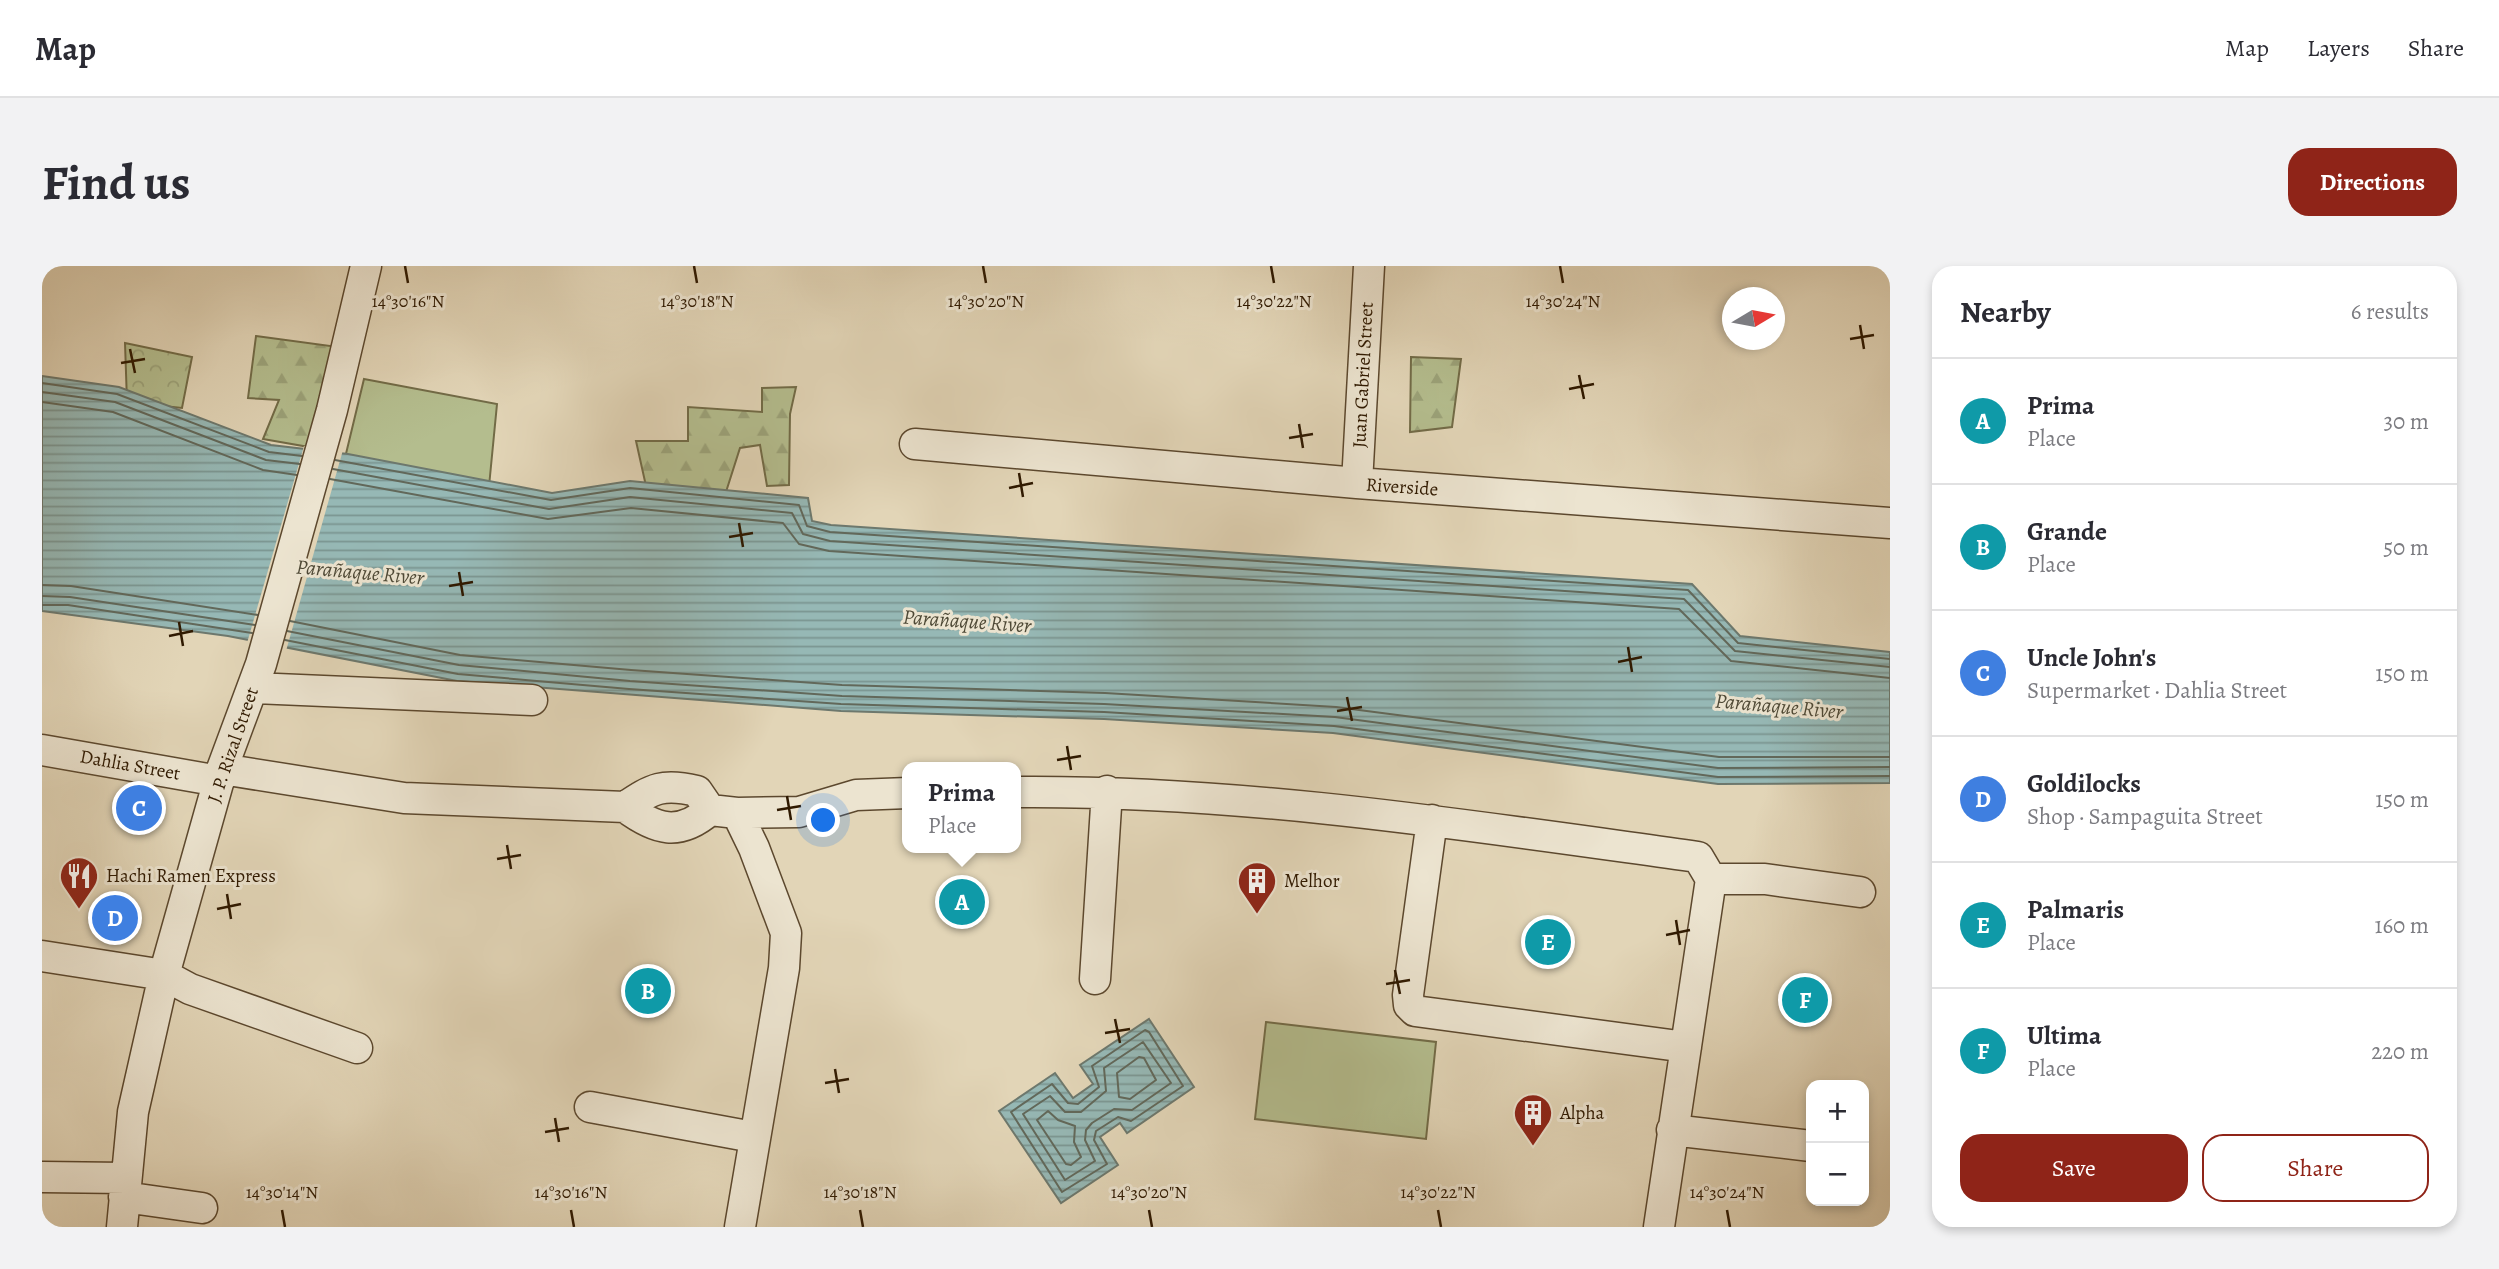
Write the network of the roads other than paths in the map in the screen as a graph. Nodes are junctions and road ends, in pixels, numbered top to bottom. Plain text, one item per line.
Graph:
1 (366, 266) edge
2 (1369, 266) edge
3 (915, 444) dead end
4 (1357, 483) junction
5 (1890, 523) edge
6 (257, 676) junction
7 (532, 700) dead end
8 (42, 750) edge
9 (220, 775) junction
10 (1107, 791) junction
11 (1021, 792) edge
12 (902, 793) edge
13 (625, 807) junction
14 (724, 811) junction
15 (1432, 820) junction
16 (1711, 879) junction
17 (1860, 892) dead end
18 (42, 956) edge
19 (164, 975) junction
20 (1095, 979) dead end
21 (1686, 1047) junction
22 (357, 1048) dead end
23 (590, 1107) dead end
24 (1672, 1130) junction
25 (753, 1137) junction
26 (1806, 1145) edge
27 (42, 1177) edge
28 (125, 1187) junction
29 (202, 1208) dead end
30 (122, 1227) edge
31 (740, 1227) edge
32 (1659, 1227) edge

1 - 6 street, J. P. Rizal Street
2 - 4 street, Juan Gabriel Street
3 - 4 street, Riverside
4 - 5 street, Riverside
6 - 7 street
6 - 9 street, J. P. Rizal Street
8 - 9 street, Dahlia Street
9 - 13 street, Dahlia Street
9 - 19 street, J. P. Rizal Street
10 - 11 street
10 - 15 street
10 - 20 street
12 - 14 street
13 - 14 street
13 - 14 street
14 - 25 street
15 - 16 street
15 - 21 street
16 - 17 street
16 - 21 street
18 - 19 street
19 - 22 street
19 - 28 street, J. P. Rizal Street
21 - 24 street
23 - 25 street
24 - 26 street
24 - 32 street
25 - 31 street
27 - 28 street
28 - 29 street
28 - 30 street, J. P. Rizal Street

